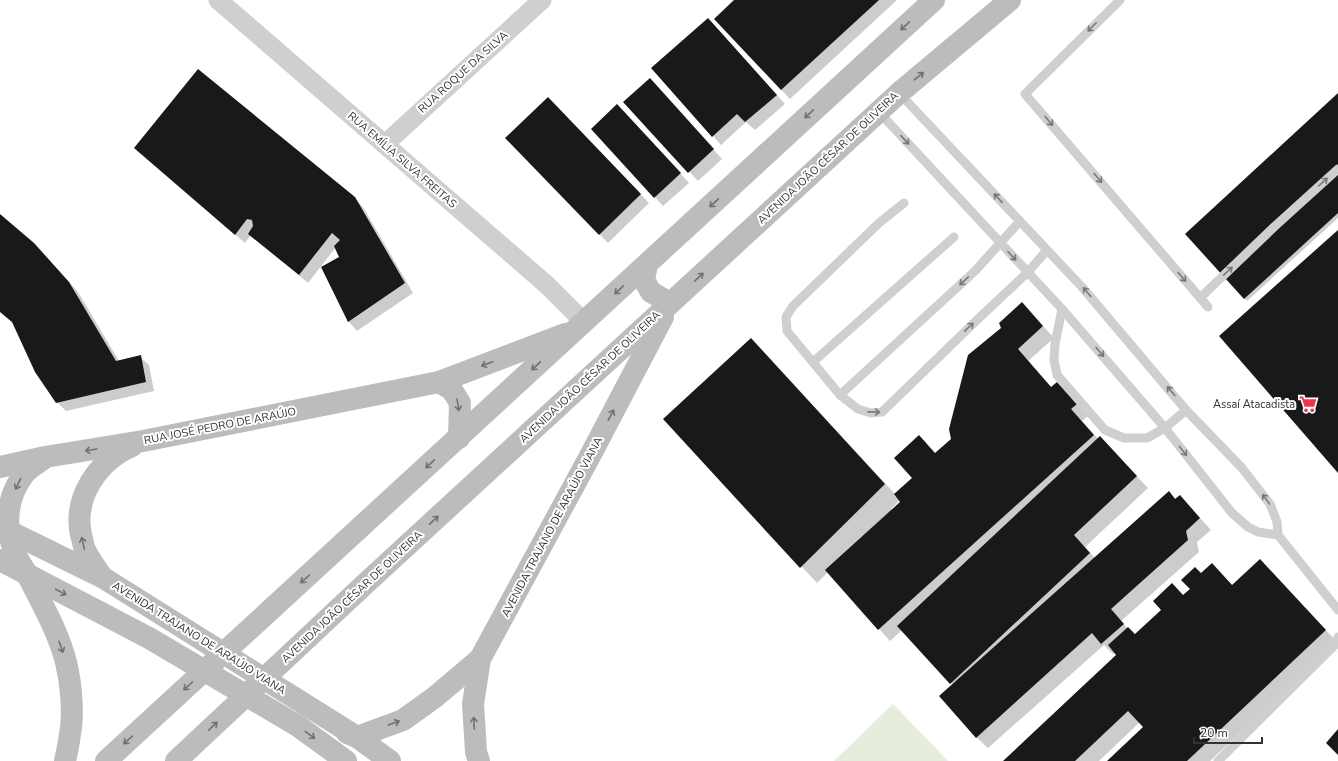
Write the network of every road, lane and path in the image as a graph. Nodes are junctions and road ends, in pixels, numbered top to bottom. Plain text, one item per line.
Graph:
1 (218, 0) edge
2 (542, 0) edge
3 (934, 0) edge
4 (1010, 0) edge
5 (1120, 0) edge
6 (899, 93) junction
7 (878, 111) junction
8 (385, 144) junction
9 (1338, 169) edge
10 (904, 203) dead end
11 (1020, 221) junction
12 (954, 237) dead end
13 (1000, 242) junction
14 (1047, 250) junction
15 (647, 264) junction
16 (1028, 272) junction
17 (1200, 298) junction
18 (670, 303) junction
19 (1208, 307) dead end
20 (1062, 309) junction
21 (580, 326) junction
22 (812, 362) junction
23 (439, 382) junction
24 (840, 395) junction
25 (1186, 410) junction
26 (1166, 428) junction
27 (458, 438) junction
28 (143, 441) junction
29 (45, 457) junction
30 (0, 468) edge
31 (4, 529) edge
32 (1278, 535) junction
33 (0, 560) edge
34 (27, 573) junction
35 (102, 577) junction
36 (1338, 610) edge
37 (1338, 637) edge
38 (480, 659) junction
39 (229, 686) junction
40 (357, 737) junction
41 (180, 757) edge
42 (65, 761) edge
43 (106, 761) edge
44 (346, 761) edge
45 (390, 761) edge
46 (479, 761) edge
47 (1218, 761) edge

1 - 8 street, RUA EMÍLIA SILVA FREITAS
2 - 8 street, RUA ROQUE DA SILVA
3 -> 15 street
6 -> 4 street, AVENIDA JOÃO CÉSAR DE OLIVEIRA
5 -> 17 lane
6 - 7 street, AVENIDA JOÃO CÉSAR DE OLIVEIRA
11 -> 6 lane
7 -> 13 lane
18 -> 7 street, AVENIDA JOÃO CÉSAR DE OLIVEIRA
8 - 21 street, RUA EMÍLIA SILVA FREITAS
17 -> 9 lane
10 - 22 lane
11 - 13 lane
11 - 14 lane
12 - 22 lane
13 -> 16 lane
13 -> 24 lane
14 - 16 lane
25 -> 14 lane
15 - 18 street
15 -> 21 street
16 - 20 lane
24 -> 16 lane
17 - 19 lane
38 -> 18 street, AVENIDA TRAJANO DE ARAÚJO VIANA
41 -> 18 street, AVENIDA JOÃO CÉSAR DE OLIVEIRA
20 -> 26 lane
20 - 26 lane
21 -> 23 street, RUA JOSÉ PEDRO DE ARAÚJO
21 -> 27 street
22 - 24 lane
23 -> 27 street
23 - 28 street, RUA JOSÉ PEDRO DE ARAÚJO
25 - 26 lane
32 -> 25 lane
26 -> 32 lane
27 -> 43 street
28 -> 29 street, RUA JOSÉ PEDRO DE ARAÚJO
35 -> 28 street
29 - 30 street, RUA JOSÉ PEDRO DE ARAÚJO
29 -> 31 street
31 - 34 street
31 - 35 street, AVENIDA TRAJANO DE ARAÚJO VIANA
32 - 36 lane
33 - 34 street, AVENIDA TRAJANO DE ARAÚJO VIANA
34 -> 39 street, AVENIDA TRAJANO DE ARAÚJO VIANA
34 -> 42 street
35 - 40 street, AVENIDA TRAJANO DE ARAÚJO VIANA
37 - 47 lane
40 -> 38 street
46 -> 38 street, AVENIDA TRAJANO DE ARAÚJO VIANA
39 - 40 street
39 -> 44 street, AVENIDA TRAJANO DE ARAÚJO VIANA
40 - 45 street, AVENIDA TRAJANO DE ARAÚJO VIANA

